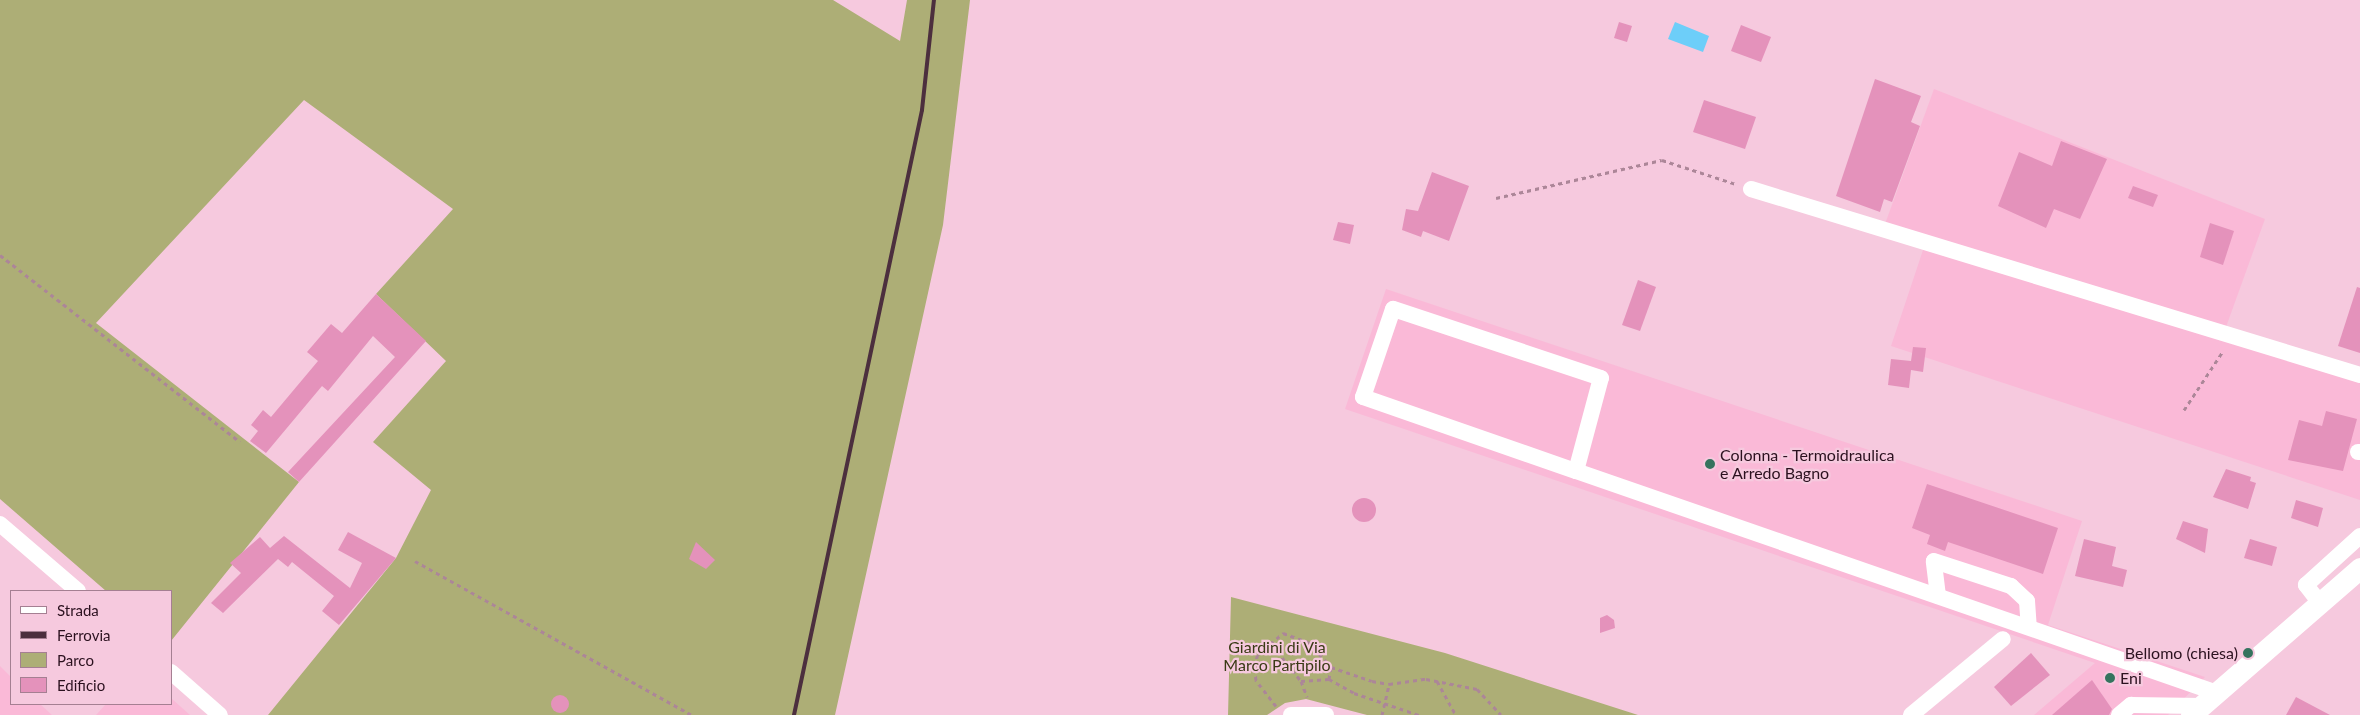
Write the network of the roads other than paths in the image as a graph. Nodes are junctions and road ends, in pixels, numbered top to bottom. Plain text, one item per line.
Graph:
1 (1751, 189) road end
2 (2360, 375) edge
3 (1576, 471) junction
4 (0, 524) edge
5 (2360, 536) edge
6 (2360, 568) edge
7 (77, 590) edge
8 (1938, 596) junction
9 (2320, 602) junction
10 (2029, 627) junction
11 (2003, 639) dead end
12 (172, 673) edge
13 (2203, 704) edge
14 (220, 715) edge
15 (1291, 715) edge
16 (1326, 715) edge
17 (1911, 715) edge
18 (2119, 715) edge

1 - 2 street
3 - 3 street
3 - 8 street
4 - 7 street
5 - 9 street
6 - 9 main road
8 - 10 street
8 - 10 street
9 - 13 main road
10 - 13 street
11 - 17 street
12 - 14 street
13 - 18 street
15 - 16 street

